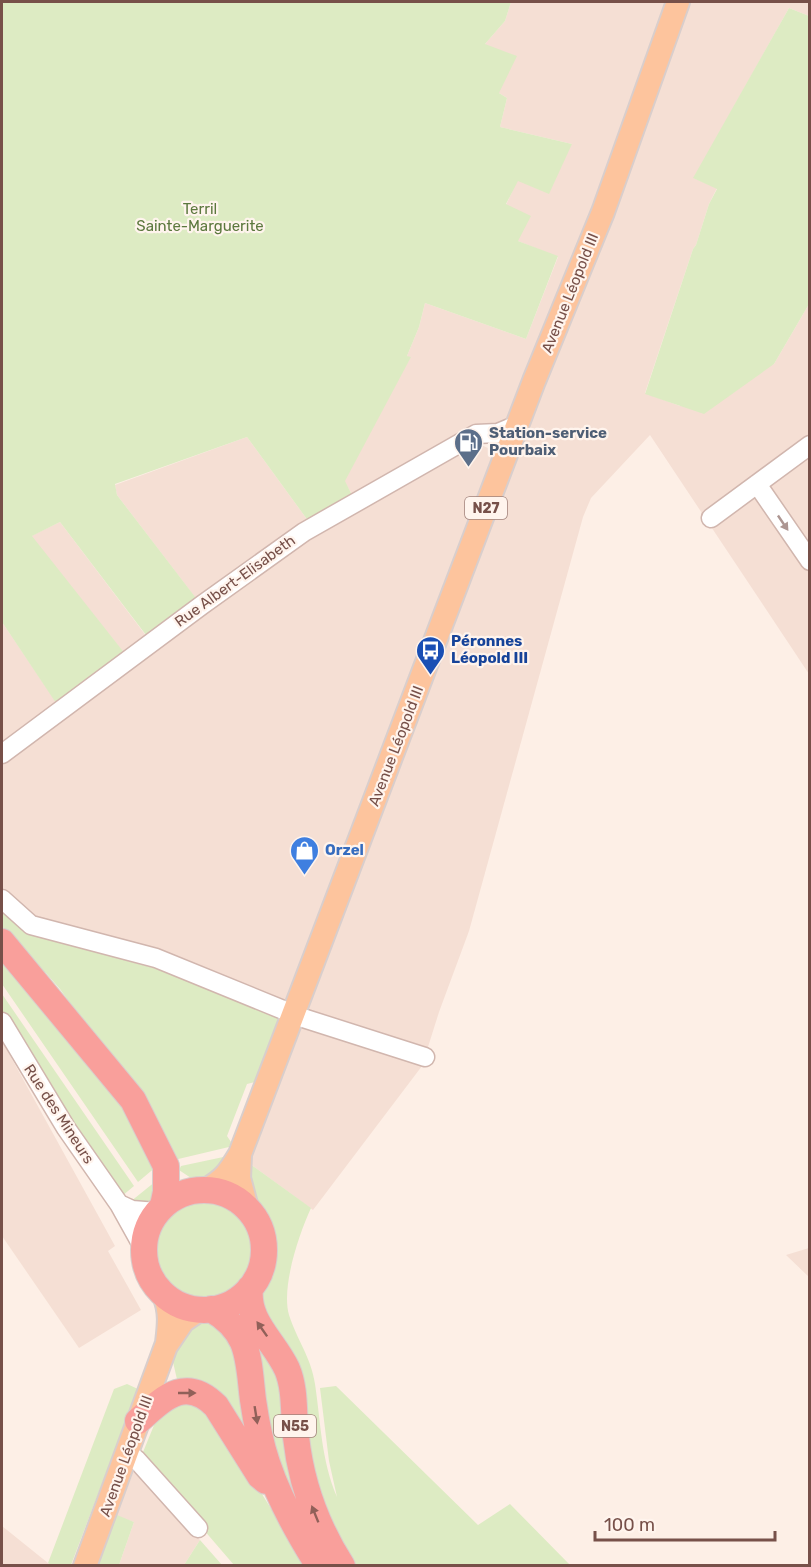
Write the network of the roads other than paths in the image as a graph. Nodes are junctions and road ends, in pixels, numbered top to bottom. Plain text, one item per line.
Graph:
1 (678, 2) edge
2 (518, 425) junction
3 (485, 434) junction
4 (810, 445) edge
5 (504, 460) junction
6 (757, 484) junction
7 (711, 518) dead end
8 (810, 561) edge
9 (2, 754) edge
10 (2, 899) edge
11 (2, 942) edge
12 (294, 1014) junction
13 (2, 1022) edge
14 (425, 1057) dead end
15 (240, 1154) junction
16 (166, 1166) junction
17 (202, 1190) junction
18 (119, 1204) junction
19 (248, 1208) junction
20 (160, 1209) junction
21 (144, 1249) junction
22 (250, 1288) junction
23 (164, 1295) junction
24 (205, 1309) junction
25 (166, 1346) junction
26 (138, 1421) junction
27 (126, 1452) junction
28 (278, 1493) junction
29 (198, 1528) dead end
30 (85, 1566) edge
31 (319, 1566) edge
32 (342, 1566) edge

1 - 2 main road, Avenue Léopold III / N27
2 - 3 street, Rue Albert-Elisabeth
2 - 5 main road, Avenue Léopold III / N27
3 - 5 street
3 - 9 street, Rue Albert-Elisabeth
4 - 6 street
5 - 12 main road, Avenue Léopold III / N27
6 - 7 street
6 -> 8 street
10 - 12 street
11 - 16 highway
12 - 14 street
12 - 15 main road, Avenue Léopold III / N27
13 - 18 street, Rue des Mineurs
15 - 17 main road, Avenue Léopold III / N27
15 - 19 main road, Avenue Léopold III / N27
16 - 17 highway
16 - 20 highway
17 - 19 highway
17 - 20 highway, N27
18 - 20 street
18 - 21 street, Rue des Mineurs
19 - 22 highway, N27
20 - 21 highway
21 - 23 highway, N27
22 - 24 highway, N27
32 -> 22 highway, N55
23 - 24 highway
23 - 25 main road, Avenue Léopold III / N27
24 - 25 main road, Avenue Léopold III / N27
24 -> 28 highway, N55
25 - 26 main road, Avenue Léopold III / N27
26 - 27 main road, Avenue Léopold III / N27
26 -> 28 highway
27 - 29 street
27 - 30 main road, Avenue Léopold III / N27
28 - 31 highway, N55

